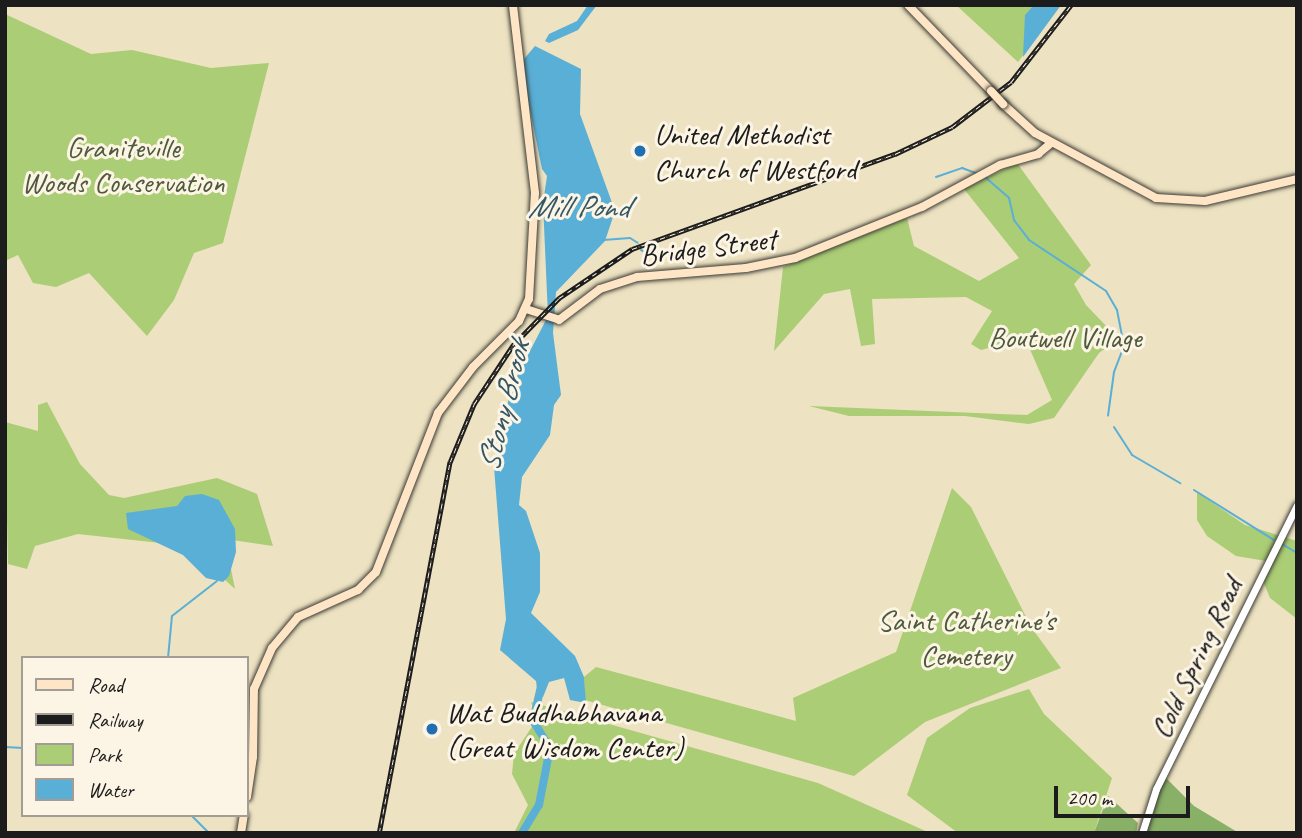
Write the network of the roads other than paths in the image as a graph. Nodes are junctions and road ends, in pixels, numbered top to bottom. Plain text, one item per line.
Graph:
1 (513, 5) edge
2 (908, 5) edge
3 (1051, 143) junction
4 (1297, 179) edge
5 (526, 309) junction
6 (1297, 505) edge
7 (248, 790) edge
8 (1142, 833) edge

1 - 5 main road
2 - 3 main road, bridge
3 - 4 main road
3 - 5 main road, Bridge Street
5 - 7 main road
6 - 8 street, Cold Spring Road

